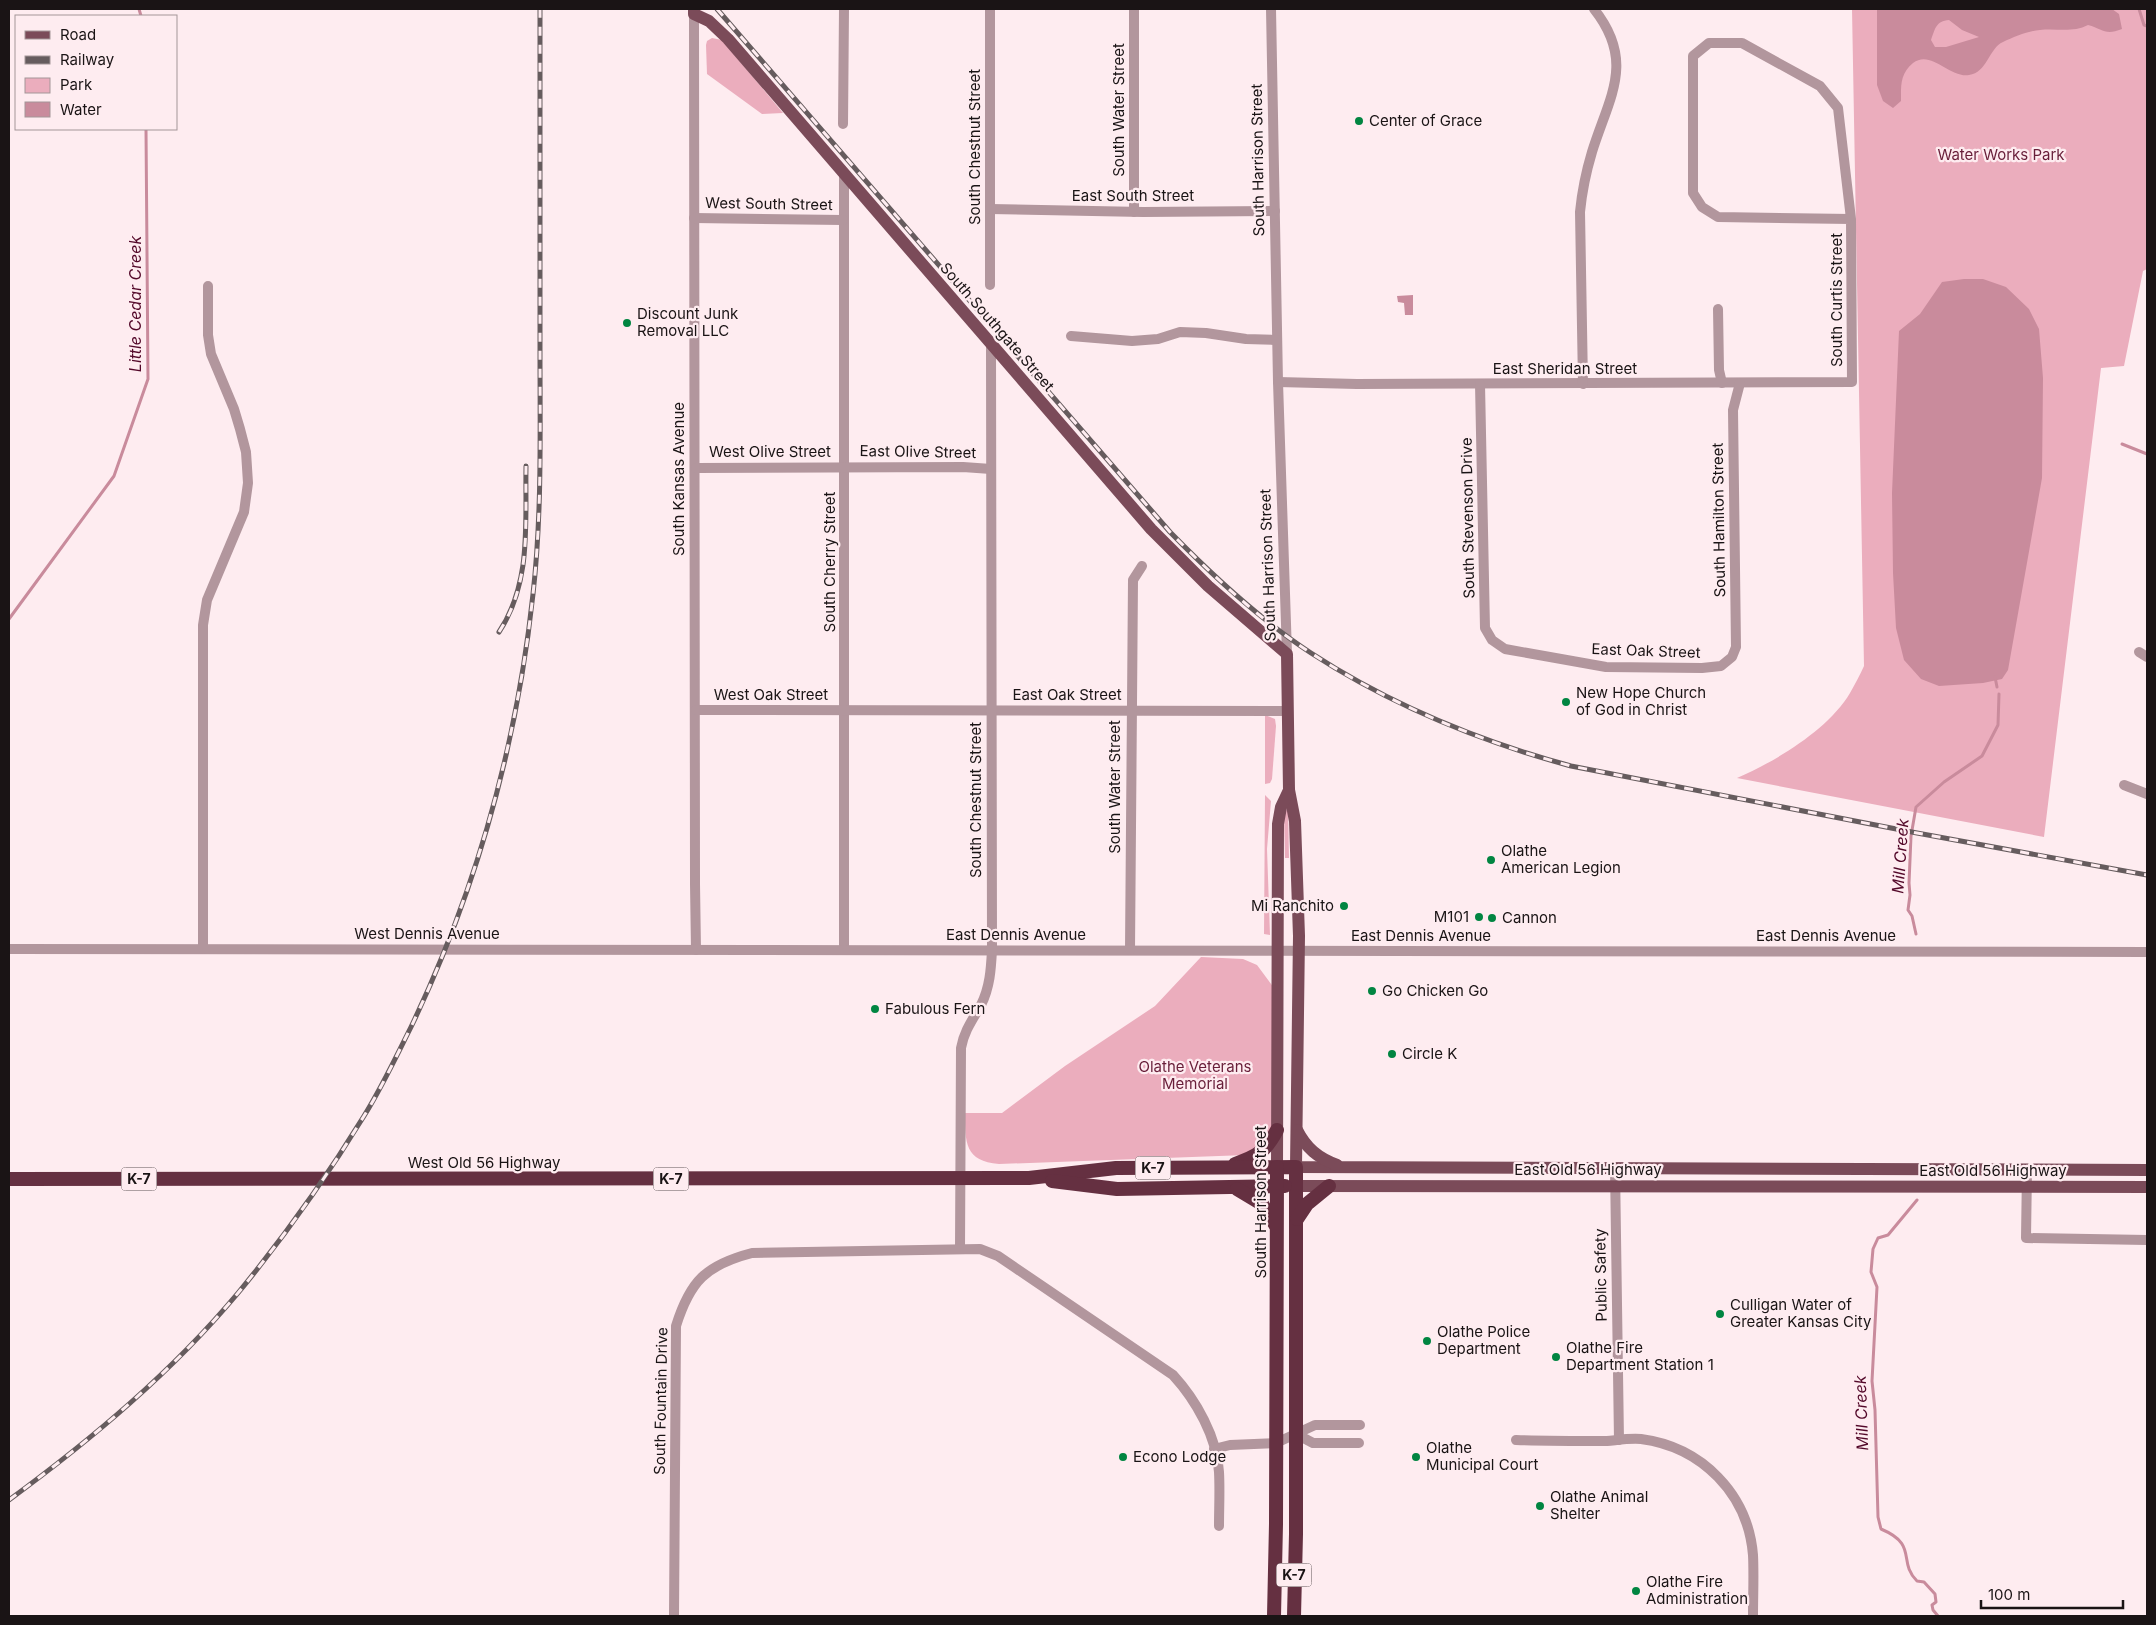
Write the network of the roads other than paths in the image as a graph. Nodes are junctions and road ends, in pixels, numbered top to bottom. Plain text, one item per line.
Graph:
1 (844, 9) edge
2 (990, 9) edge
3 (1134, 9) edge
4 (1271, 9) edge
5 (1594, 9) edge
6 (694, 12) edge
7 (843, 124) dead end
8 (844, 174) junction
9 (990, 209) junction
10 (1275, 211) junction
11 (1134, 212) junction
12 (694, 218) junction
13 (1851, 219) junction
14 (843, 220) junction
15 (990, 285) dead end
16 (208, 286) dead end
17 (1718, 310) dead end
18 (1071, 336) dead end
19 (1277, 340) junction
20 (990, 345) junction
21 (1278, 382) junction
22 (1852, 382) joint
23 (1722, 383) junction
24 (1740, 383) junction
25 (1480, 384) junction
26 (1583, 384) junction
27 (845, 467) junction
28 (696, 468) junction
29 (990, 468) junction
30 (1142, 566) dead end
31 (1499, 645) joint
32 (1286, 654) junction
33 (1732, 656) joint
34 (696, 710) junction
35 (845, 710) junction
36 (991, 710) junction
37 (1130, 710) junction
38 (1288, 711) junction
39 (2124, 785) dead end
40 (1289, 790) junction
41 (2147, 794) edge
42 (9, 949) edge
43 (203, 949) junction
44 (844, 949) junction
45 (696, 950) junction
46 (992, 950) junction
47 (1130, 950) junction
48 (1279, 951) junction
49 (1298, 951) junction
50 (2147, 952) edge
51 (1277, 1130) junction
52 (1297, 1130) junction
53 (1225, 1167) junction
54 (1277, 1167) junction
55 (1296, 1167) junction
56 (1344, 1167) junction
57 (1615, 1168) junction
58 (2027, 1170) junction
59 (2147, 1170) edge
60 (960, 1178) junction
61 (1029, 1178) junction
62 (9, 1179) edge
63 (1277, 1186) junction
64 (1296, 1186) junction
65 (1329, 1186) junction
66 (1616, 1186) junction
67 (1234, 1187) junction
68 (2027, 1187) junction
69 (2147, 1187) edge
70 (1296, 1220) junction
71 (1277, 1229) junction
72 (2147, 1240) edge
73 (960, 1249) junction
74 (1360, 1425) dead end
75 (1296, 1434) junction
76 (1516, 1440) dead end
77 (1619, 1440) junction
78 (1276, 1443) junction
79 (1360, 1443) dead end
80 (1214, 1449) junction
81 (1219, 1526) dead end
82 (674, 1616) edge
83 (1274, 1616) edge
84 (1294, 1616) edge
85 (1753, 1616) edge

1 - 7 street
2 - 9 street, South Chestnut Street
3 - 11 street, South Water Street
4 - 10 street, South Harrison Street
5 - 26 street
6 - 8 main road, South Southgate Street
6 - 12 street, South Kansas Avenue
8 - 14 street, South Cherry Street
8 - 20 main road, South Southgate Street
9 - 11 street, East South Street
9 - 15 street, South Chestnut Street
10 - 11 street, East South Street
10 - 19 street, South Harrison Street
12 - 14 street, West South Street
12 - 28 street, South Kansas Avenue
13 - 13 street, South Curtis Street
13 - 22 street, South Curtis Street
14 - 27 street, South Cherry Street
16 - 43 street
17 - 23 street
18 - 19 street
19 - 21 street, South Harrison Street
20 - 29 street, South Chestnut Street
20 - 32 main road, South Southgate Street
21 - 25 street, East Sheridan Street
21 - 32 street, South Harrison Street
22 - 24 street, East Sheridan Street
23 - 24 street, East Sheridan Street
23 - 26 street, East Sheridan Street
24 - 33 street, South Hamilton Street
25 - 26 street, East Sheridan Street
25 - 31 street, South Stevenson Drive
27 - 28 street, West Olive Street
27 - 29 street, East Olive Street
27 - 35 street, South Cherry Street
28 - 34 street, South Kansas Avenue
29 - 36 street, South Chestnut Street
30 - 37 street, South Water Street
31 - 33 street, East Oak Street
32 - 38 main road, South Harrison Street
34 - 35 street, West Oak Street
34 - 45 street, South Kansas Avenue
35 - 36 street, East Oak Street
35 - 44 street, South Cherry Street
36 - 37 street, East Oak Street
36 - 46 street, South Chestnut Street
37 - 38 street, East Oak Street
37 - 47 street, South Water Street
38 - 40 main road, South Harrison Street
39 - 41 street
40 - 48 main road, South Harrison Street
40 - 49 main road, South Harrison Street
42 - 43 street, West Dennis Avenue
43 - 45 street, West Dennis Avenue
44 - 45 street, West Dennis Avenue
44 - 46 street, East Dennis Avenue
46 - 47 street, East Dennis Avenue
46 - 60 street, South Chestnut Street
47 - 48 street, East Dennis Avenue
48 - 49 street, East Dennis Avenue
48 - 51 main road, South Harrison Street
49 - 50 street, East Dennis Avenue
49 - 52 main road, South Harrison Street
51 - 53 highway
51 - 54 main road, South Harrison Street
52 - 55 main road, South Harrison Street
52 - 56 main road
53 - 54 highway, East Old 56 Highway / K-7
53 - 61 highway, East Old 56 Highway / K-7
54 - 55 highway, East Old 56 Highway / K-7
54 - 63 highway, South Harrison Street
55 - 56 main road, East Old 56 Highway
55 - 64 highway, South Harrison Street / K-7
56 - 57 main road, East Old 56 Highway
57 - 58 main road, East Old 56 Highway
57 - 66 street, Public Safety
58 - 59 main road, East Old 56 Highway
58 - 68 street
60 - 61 highway, East Old 56 Highway / K-7
60 - 62 highway, West Old 56 Highway / K-7
60 - 73 street, South Chestnut Street
61 - 67 highway, East Old 56 Highway / K-7
63 - 64 highway, East Old 56 Highway
63 - 67 highway, East Old 56 Highway
63 - 71 highway, South Harrison Street
64 - 65 main road, East Old 56 Highway
64 - 70 highway, South Harrison Street / K-7
65 - 66 main road, East Old 56 Highway
65 - 70 highway
66 - 68 main road, East Old 56 Highway
66 - 77 street, Public Safety
67 - 71 highway
68 - 69 main road, East Old 56 Highway
68 - 72 street
70 - 75 highway, South Harrison Street / K-7
71 - 78 highway, South Harrison Street / K-7
73 - 80 street, South Fountain Drive
73 - 82 street, South Fountain Drive
74 - 75 street
75 - 78 street
75 - 79 street
75 - 84 highway, South Harrison Street / K-7
76 - 77 street
77 - 85 street
78 - 80 street
78 - 83 highway, South Harrison Street / K-7
80 - 81 street, South Fountain Drive

